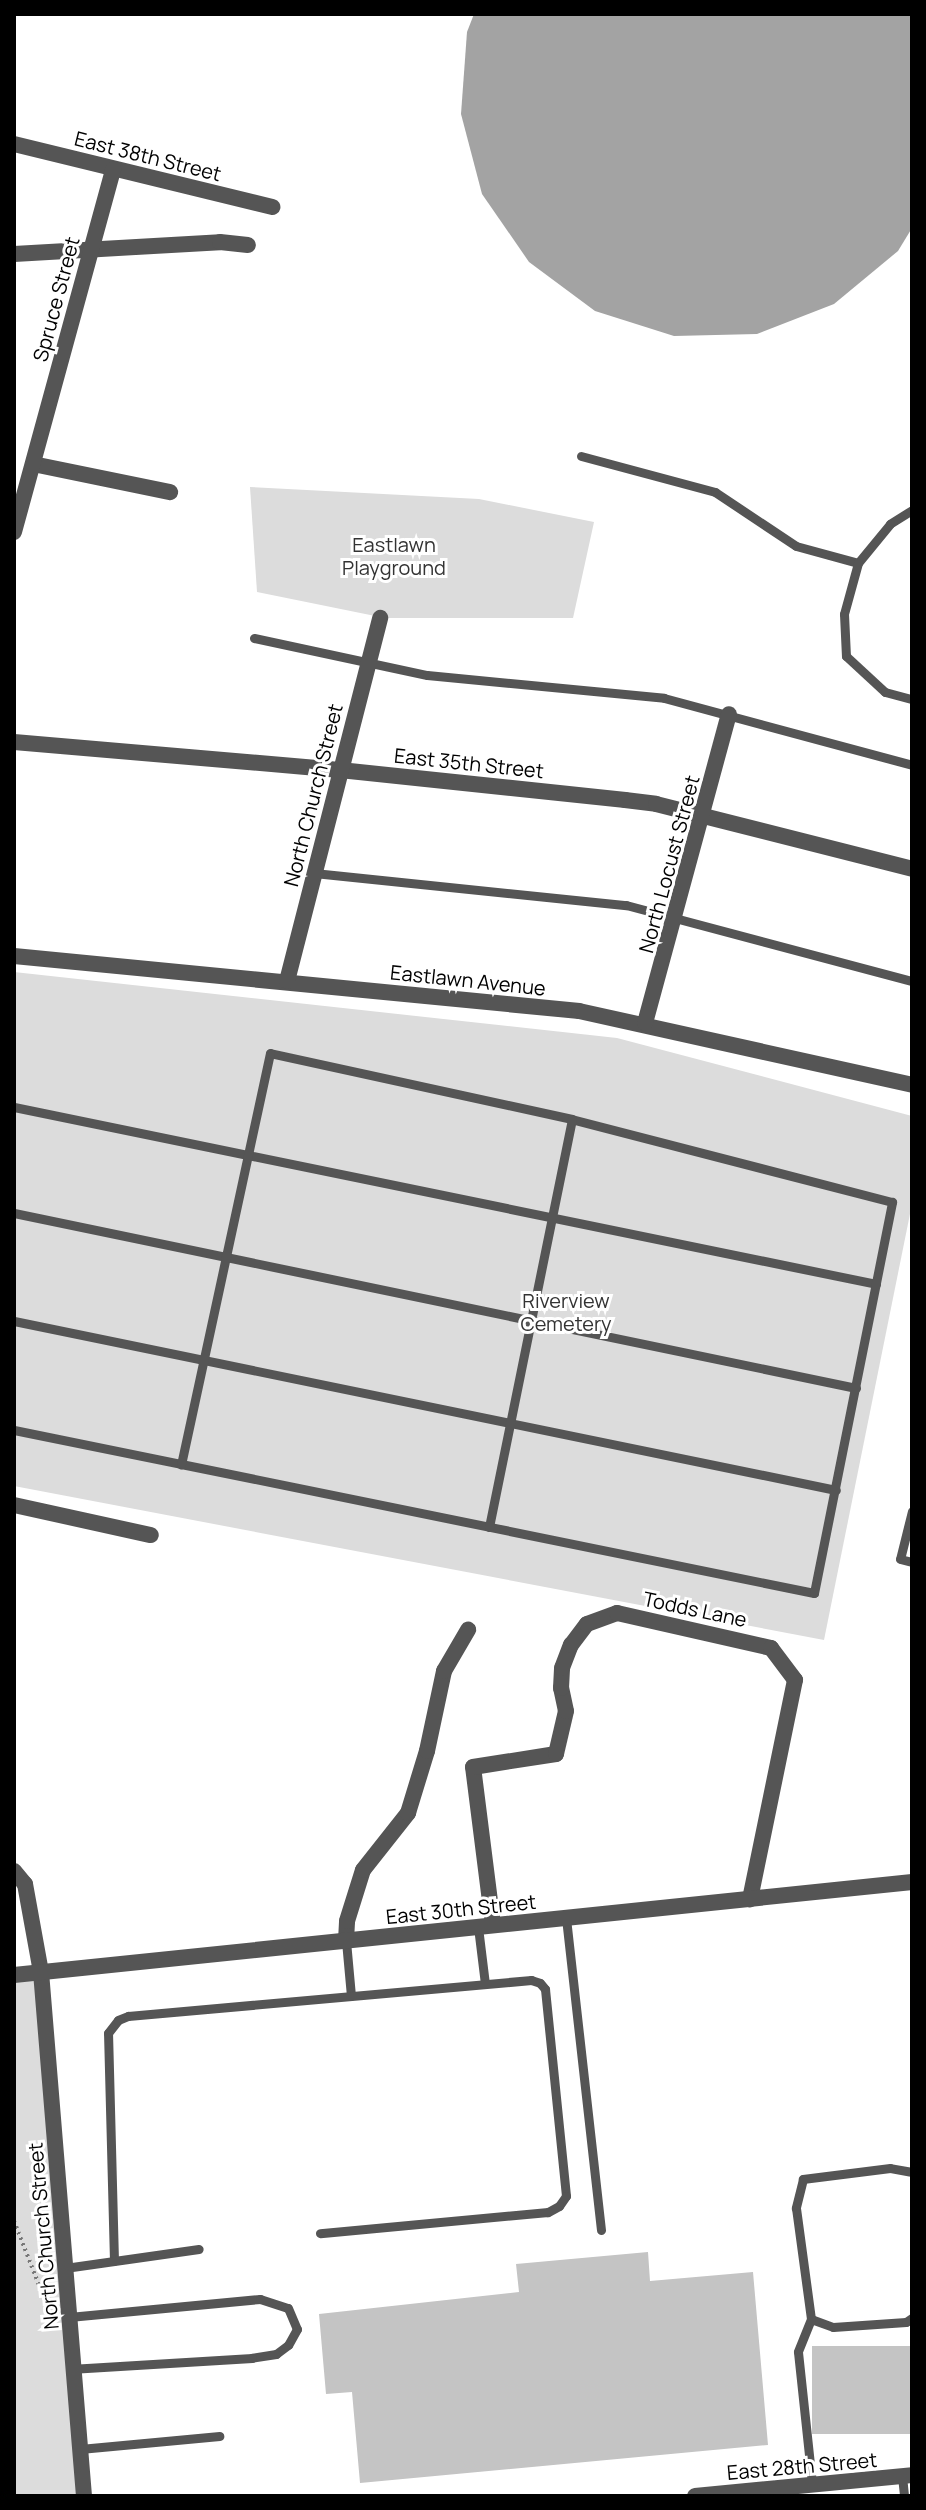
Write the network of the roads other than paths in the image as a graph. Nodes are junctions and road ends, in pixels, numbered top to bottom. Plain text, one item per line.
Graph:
1 (14, 144) edge
2 (113, 169) junction
3 (272, 207) dead end
4 (248, 245) dead end
5 (88, 251) junction
6 (14, 254) edge
7 (581, 456) dead end
8 (33, 464) junction
9 (170, 492) dead end
10 (912, 510) edge
11 (14, 532) edge
12 (858, 563) junction
13 (380, 618) dead end
14 (254, 638) dead end
15 (368, 664) junction
16 (912, 699) edge
17 (729, 714) junction
18 (14, 742) edge
19 (912, 765) edge
20 (340, 770) junction
21 (702, 816) junction
22 (912, 869) edge
23 (314, 873) junction
24 (676, 918) junction
25 (14, 956) edge
26 (287, 981) junction
27 (912, 981) edge
28 (645, 1023) junction
29 (912, 1085) edge
30 (14, 1107) edge
31 (572, 1119) junction
32 (248, 1155) junction
33 (14, 1213) edge
34 (552, 1217) junction
35 (226, 1257) junction
36 (876, 1284) junction
37 (531, 1320) junction
38 (14, 1321) edge
39 (204, 1360) junction
40 (856, 1388) junction
41 (510, 1423) junction
42 (14, 1430) edge
43 (181, 1464) junction
44 (836, 1490) junction
45 (14, 1505) edge
46 (912, 1511) edge
47 (489, 1527) junction
48 (151, 1535) dead end
49 (912, 1562) edge
50 (468, 1630) dead end
51 (14, 1871) edge
52 (912, 1882) edge
53 (750, 1899) junction
54 (566, 1918) junction
55 (485, 1926) junction
56 (346, 1941) junction
57 (41, 1972) junction
58 (14, 1975) edge
59 (485, 1984) junction
60 (351, 1996) junction
61 (912, 2172) edge
62 (601, 2230) dead end
63 (320, 2233) dead end
64 (199, 2249) dead end
65 (114, 2261) junction
66 (65, 2268) junction
67 (69, 2317) junction
68 (912, 2318) edge
69 (811, 2319) junction
70 (74, 2369) junction
71 (219, 2436) dead end
72 (80, 2449) junction
73 (907, 2476) edge
74 (812, 2490) edge
75 (84, 2496) edge
76 (695, 2496) edge
77 (904, 2496) edge

1 - 2 street, East 38th Street
2 - 3 street, East 38th Street
2 - 5 street, Spruce Street
4 - 5 street
5 - 6 street
5 - 8 street, Spruce Street
7 - 12 lane
8 - 9 street
8 - 11 street, Spruce Street
10 - 12 lane
12 - 16 lane
13 - 15 street, North Church Street
14 - 15 lane
15 - 17 lane
15 - 20 street, North Church Street
17 - 19 lane
17 - 21 street, North Locust Street
18 - 20 street, East 35th Street
20 - 21 street, East 35th Street
20 - 23 street, North Church Street
21 - 22 street, East 35th Street
21 - 24 street, North Locust Street
23 - 24 lane
23 - 26 street, North Church Street
24 - 27 lane
24 - 28 street, North Locust Street
25 - 26 street, Eastlawn Avenue
26 - 28 street, Eastlawn Avenue
28 - 29 street, Eastlawn Avenue
30 - 32 lane
31 - 32 lane
31 - 34 lane
31 - 36 lane
32 - 34 lane
32 - 35 lane
33 - 35 lane
34 - 36 lane
34 - 37 lane
35 - 37 lane
35 - 39 lane
36 - 40 lane
37 - 40 lane
37 - 41 lane
38 - 39 lane
39 - 41 lane
39 - 43 lane
40 - 44 lane
41 - 44 lane
41 - 47 lane
42 - 43 lane
43 - 47 lane
44 - 47 lane
45 - 48 street
46 - 49 lane
50 - 56 street
51 - 57 street, North Church Street
52 - 53 street, East 30th Street
53 - 54 street, East 30th Street
53 - 55 street, Todds Lane
54 - 55 street, East 30th Street
54 - 62 lane
55 - 56 street, East 30th Street
55 - 59 lane
56 - 57 street, East 30th Street
56 - 60 lane
57 - 58 street, East 30th Street
57 - 66 street, North Church Street
59 - 60 lane
59 - 63 lane
60 - 65 lane
61 - 69 lane
64 - 65 lane
65 - 66 lane
66 - 67 street, North Church Street
67 - 70 street, North Church Street
67 - 70 lane
68 - 69 lane
69 - 74 lane
70 - 72 street, North Church Street
71 - 72 lane
72 - 75 street, North Church Street
73 - 74 street, East 28th Street
73 - 77 lane
74 - 76 street, East 28th Street

